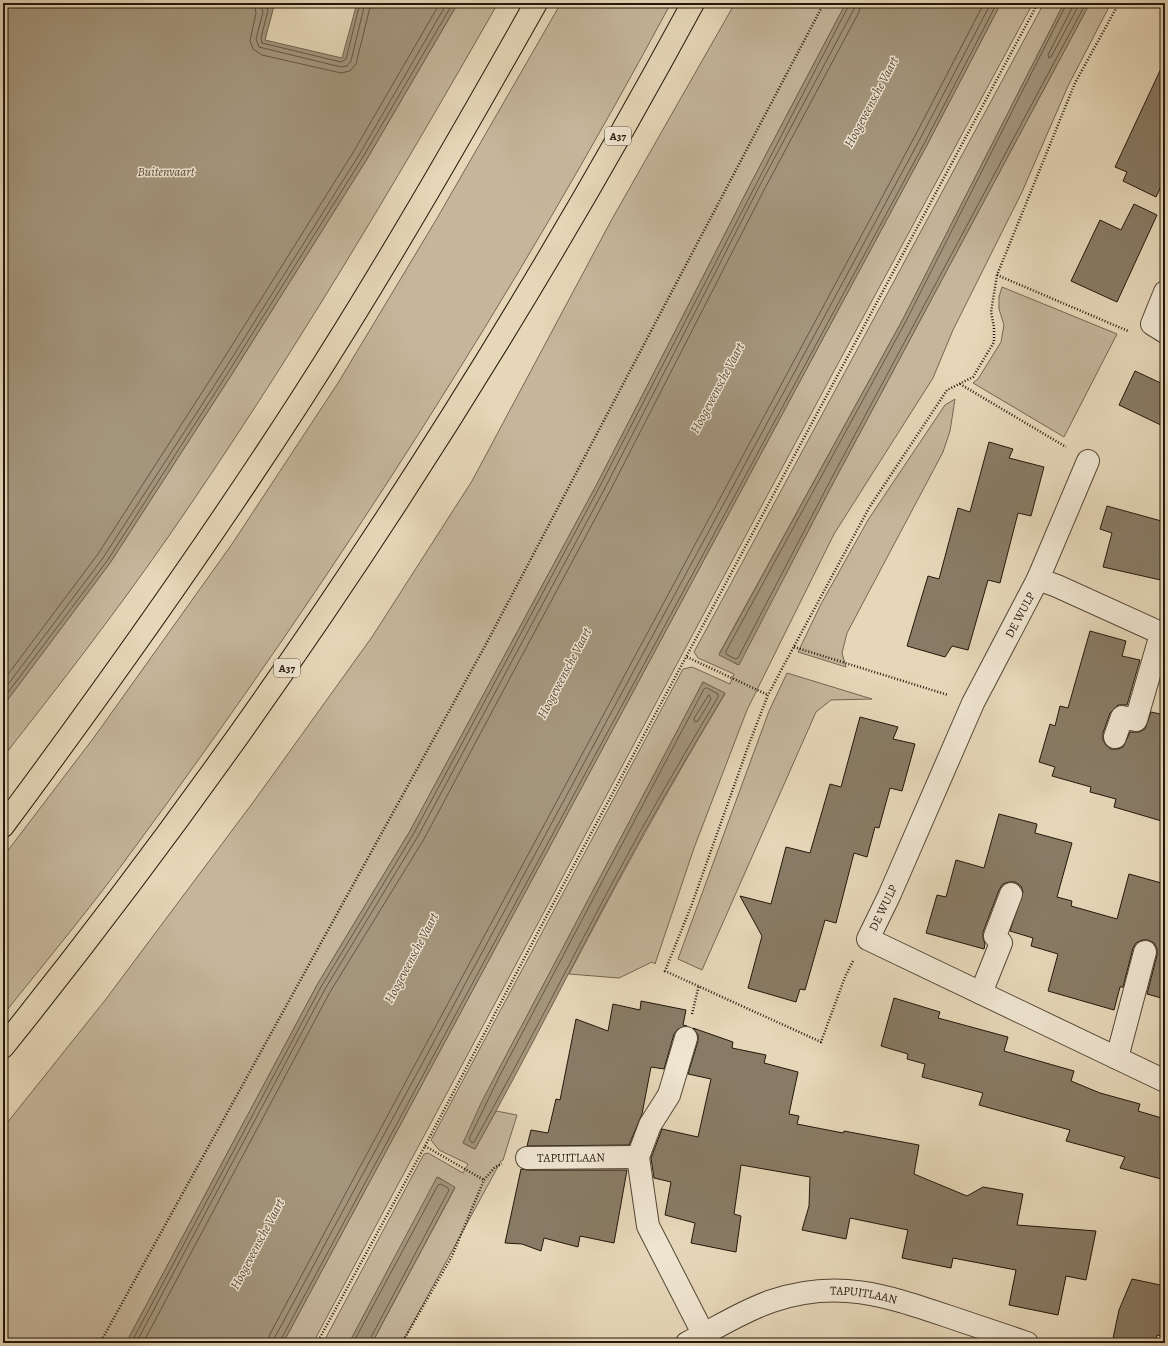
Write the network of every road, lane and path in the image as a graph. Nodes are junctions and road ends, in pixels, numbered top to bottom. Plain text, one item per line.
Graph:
1 (536, 3) edge
2 (693, 3) edge
3 (824, 3) edge
4 (1038, 3) edge
5 (1118, 3) edge
6 (997, 275) junction
7 (1165, 292) edge
8 (1158, 328) edge
9 (960, 384) junction
10 (1088, 461) joint
11 (1038, 579) junction
12 (1163, 634) edge
13 (794, 647) junction
14 (687, 657) junction
15 (768, 695) junction
16 (973, 703) junction
17 (1115, 737) dead end
18 (3, 826) edge
19 (1011, 894) dead end
20 (868, 939) junction
21 (1146, 952) dead end
22 (981, 993) junction
23 (686, 1038) dead end
24 (3, 1047) edge
25 (1117, 1058) junction
26 (1165, 1081) edge
27 (425, 1146) junction
28 (638, 1157) junction
29 (527, 1158) joint
30 (484, 1180) junction
31 (700, 1340) edge
32 (100, 1343) edge
33 (317, 1343) edge
34 (402, 1343) edge
35 (1026, 1343) edge

1 - 18 highway
2 - 24 highway, A37
3 - 32 path
4 - 14 path
5 - 6 path
6 - 8 path
6 - 9 path
7 - 8 street
9 - 10 path
9 - 13 path
10 - 11 street, DE WULP
11 - 12 street, DE WULP
11 - 16 street, DE WULP
12 - 17 street
13 - 15 path
13 - 16 path
14 - 15 path
14 - 27 path
15 - 20 path
16 - 20 street, DE WULP
19 - 22 street
20 - 22 street, DE WULP
21 - 25 street
22 - 25 street, DE WULP
23 - 28 street, TAPUITLAAN
25 - 26 street, DE WULP
27 - 30 path
27 - 33 path
28 - 29 street, TAPUITLAAN
28 - 31 street, TAPUITLAAN
29 - 30 path
30 - 34 path
31 - 35 street, TAPUITLAAN

